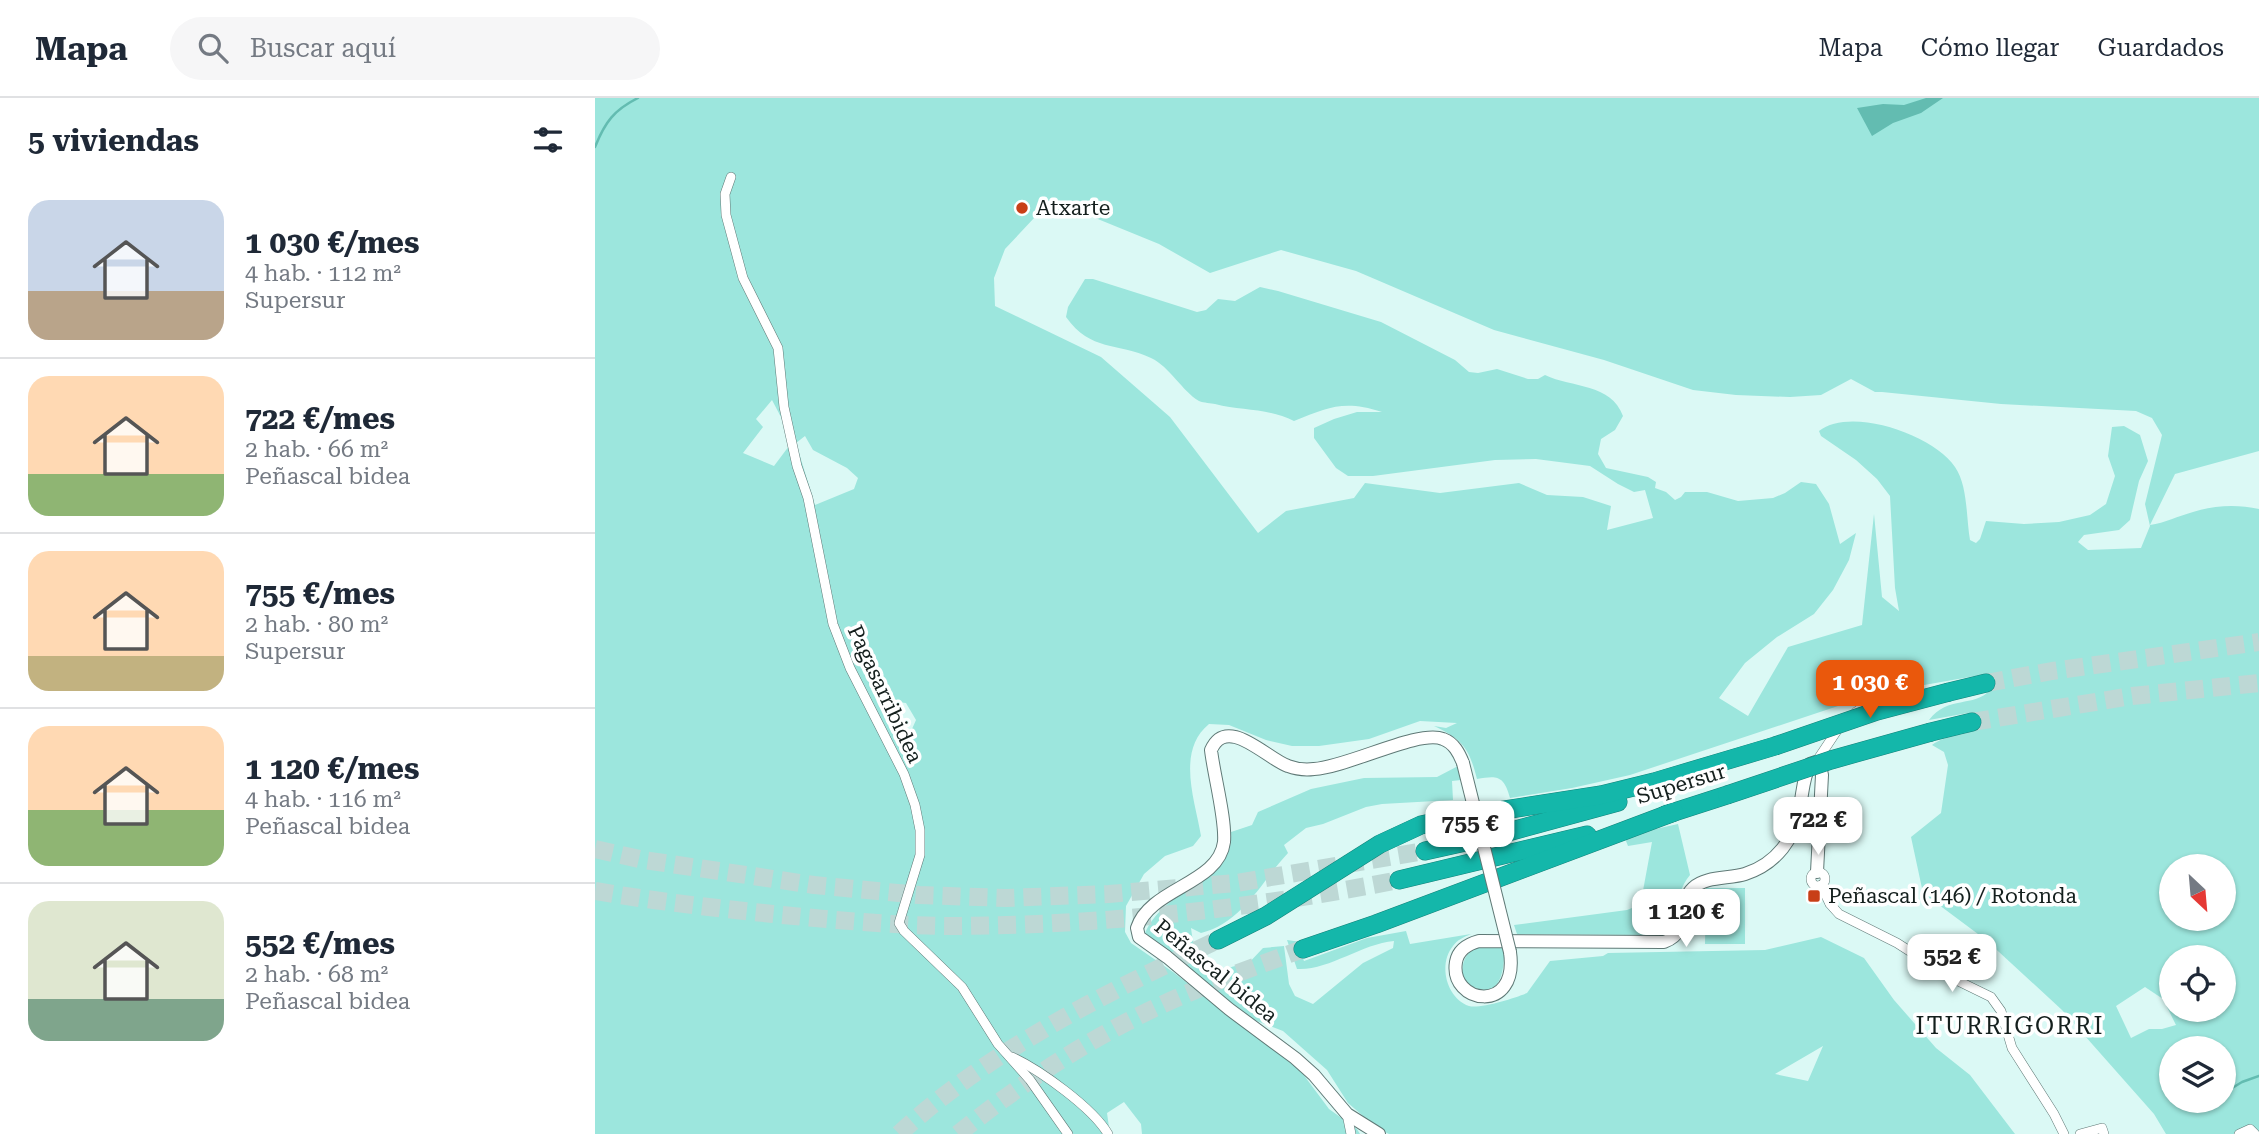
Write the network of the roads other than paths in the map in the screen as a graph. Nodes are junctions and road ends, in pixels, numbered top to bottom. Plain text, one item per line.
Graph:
1 (731, 177) dead end
2 (1916, 669) dead end
3 (1986, 683) tunnel mouth
4 (1972, 722) tunnel mouth
5 (1731, 760) junction
6 (1816, 762) junction
7 (1674, 812) junction
8 (1425, 851) tunnel mouth
9 (1817, 872) joint
10 (1399, 880) tunnel mouth
11 (1218, 940) tunnel mouth
12 (1303, 949) tunnel mouth
13 (1007, 1055) junction
14 (1347, 1114) junction
15 (1068, 1134) edge
16 (1108, 1134) edge
17 (1351, 1134) edge
18 (1379, 1134) edge
19 (2064, 1134) edge
20 (2080, 1134) edge
21 (2104, 1134) edge
22 (2239, 1134) edge
23 (2255, 1134) edge

1 - 13 street, Pagasarribidea
2 - 6 street
3 - 5 highway, Supersur, bridge
4 - 7 highway, Supersur, bridge
5 - 8 highway, Supersur
5 - 11 highway
6 - 9 street
6 - 14 street, Peñascal bidea, bridge
7 - 10 highway, Supersur
7 - 12 highway
9 - 19 street
13 - 15 street, Pagasarribidea
13 - 16 street
14 - 17 street
14 - 18 street, Peñascal bidea
20 - 21 street
22 - 23 street

